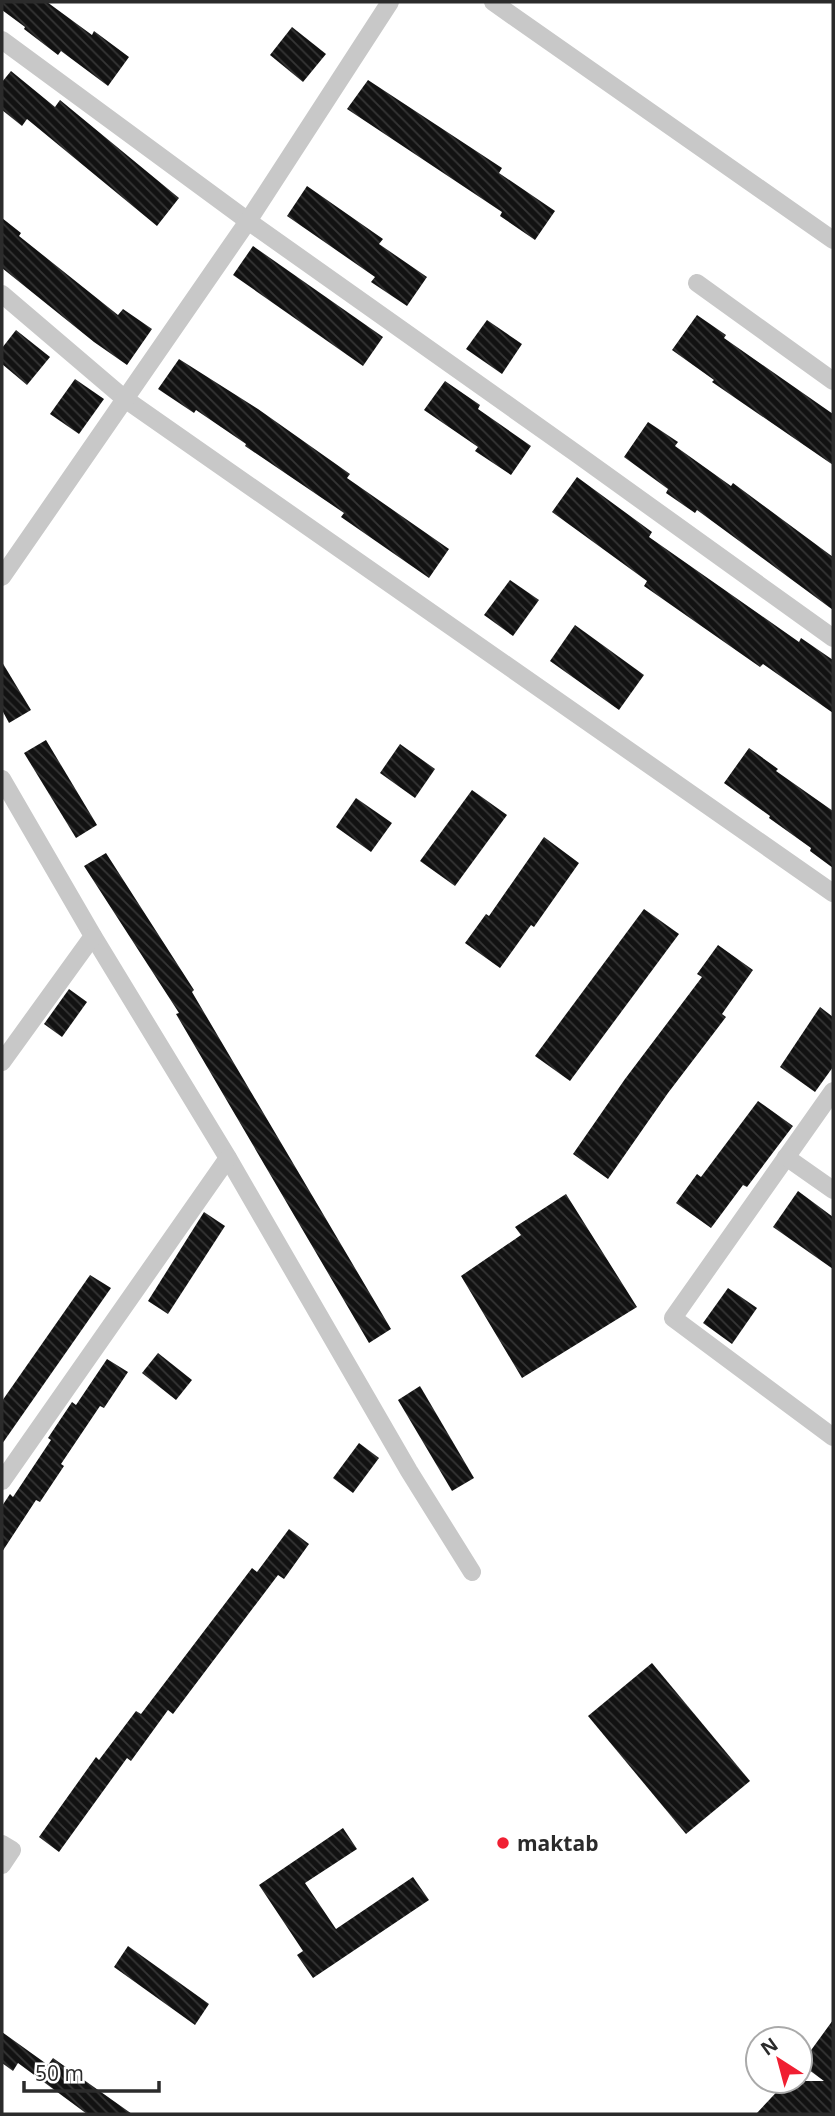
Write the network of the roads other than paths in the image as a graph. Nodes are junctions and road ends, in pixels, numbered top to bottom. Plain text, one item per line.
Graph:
1 (390, 2) edge
2 (493, 2) edge
3 (2, 40) edge
4 (247, 221) junction
5 (833, 240) edge
6 (697, 283) dead end
7 (2, 294) edge
8 (833, 381) edge
9 (125, 398) junction
10 (2, 577) edge
11 (833, 638) edge
12 (2, 779) edge
13 (833, 893) edge
14 (93, 936) junction
15 (2, 1062) edge
16 (833, 1091) edge
17 (786, 1157) junction
18 (228, 1158) junction
19 (833, 1190) edge
20 (833, 1437) edge
21 (2, 1481) edge
22 (472, 1572) dead end
23 (2, 1844) edge
24 (2, 1866) edge

1 - 4 street
2 - 5 street
3 - 4 street
4 - 9 street
4 - 11 street
6 - 8 street
7 - 9 street
9 - 10 street
9 - 13 street
12 - 14 street
14 - 15 street
14 - 18 street
16 - 17 street
17 - 19 street
17 - 20 street
18 - 21 street
18 - 22 street
23 - 24 street

